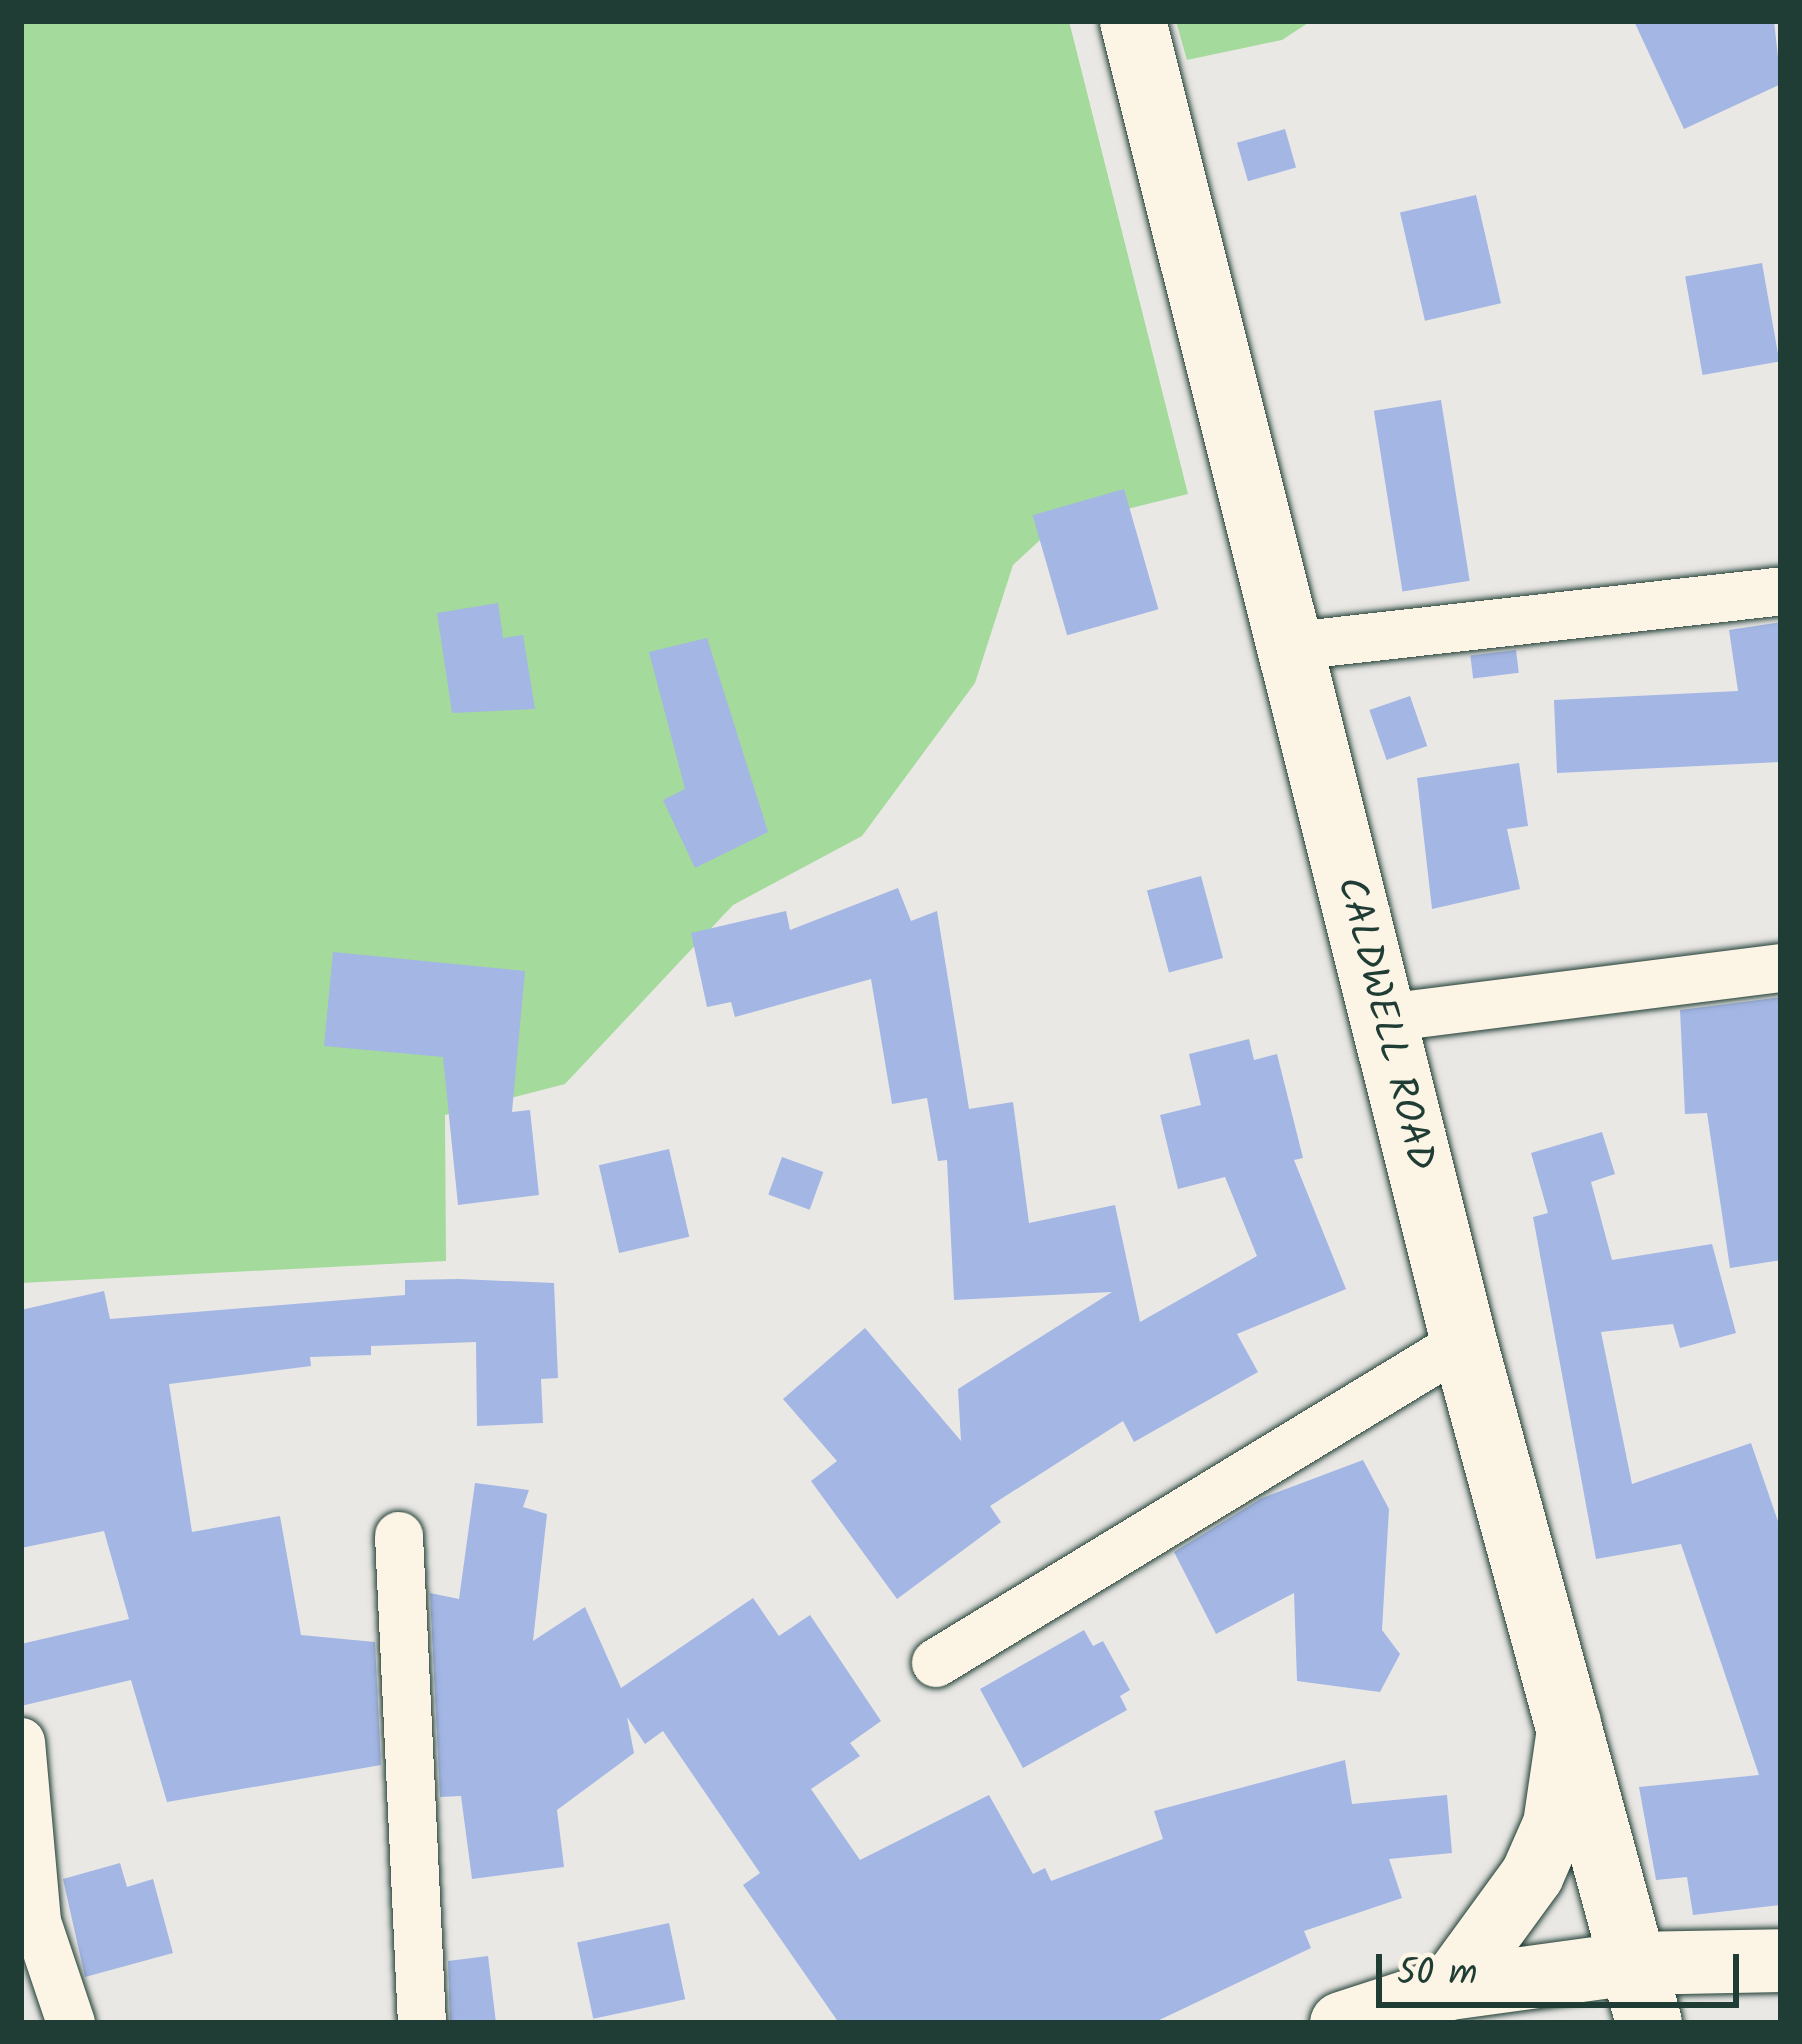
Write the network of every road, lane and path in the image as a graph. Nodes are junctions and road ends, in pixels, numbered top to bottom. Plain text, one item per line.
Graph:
1 (1133, 21) edge
2 (1781, 591) edge
3 (1285, 647) junction
4 (1781, 968) edge
5 (1385, 1018) junction
6 (1464, 1342) junction
7 (399, 1536) dead end
8 (936, 1663) dead end
9 (1570, 1717) junction
10 (21, 1742) edge
11 (1781, 1960) edge
12 (1449, 1988) junction
13 (1640, 1993) edge
14 (71, 2023) edge
15 (422, 2023) edge
16 (1341, 2023) edge

1 - 3 main road, CALDWELL ROAD
2 - 3 street
3 - 5 main road, CALDWELL ROAD
4 - 5 street
5 - 6 main road, CALDWELL ROAD
6 - 8 street
6 - 9 main road, CALDWELL ROAD
7 - 15 street
9 - 12 street
9 - 13 main road, CALDWELL ROAD
10 - 14 street
11 - 13 street
12 - 13 street
12 - 16 street

